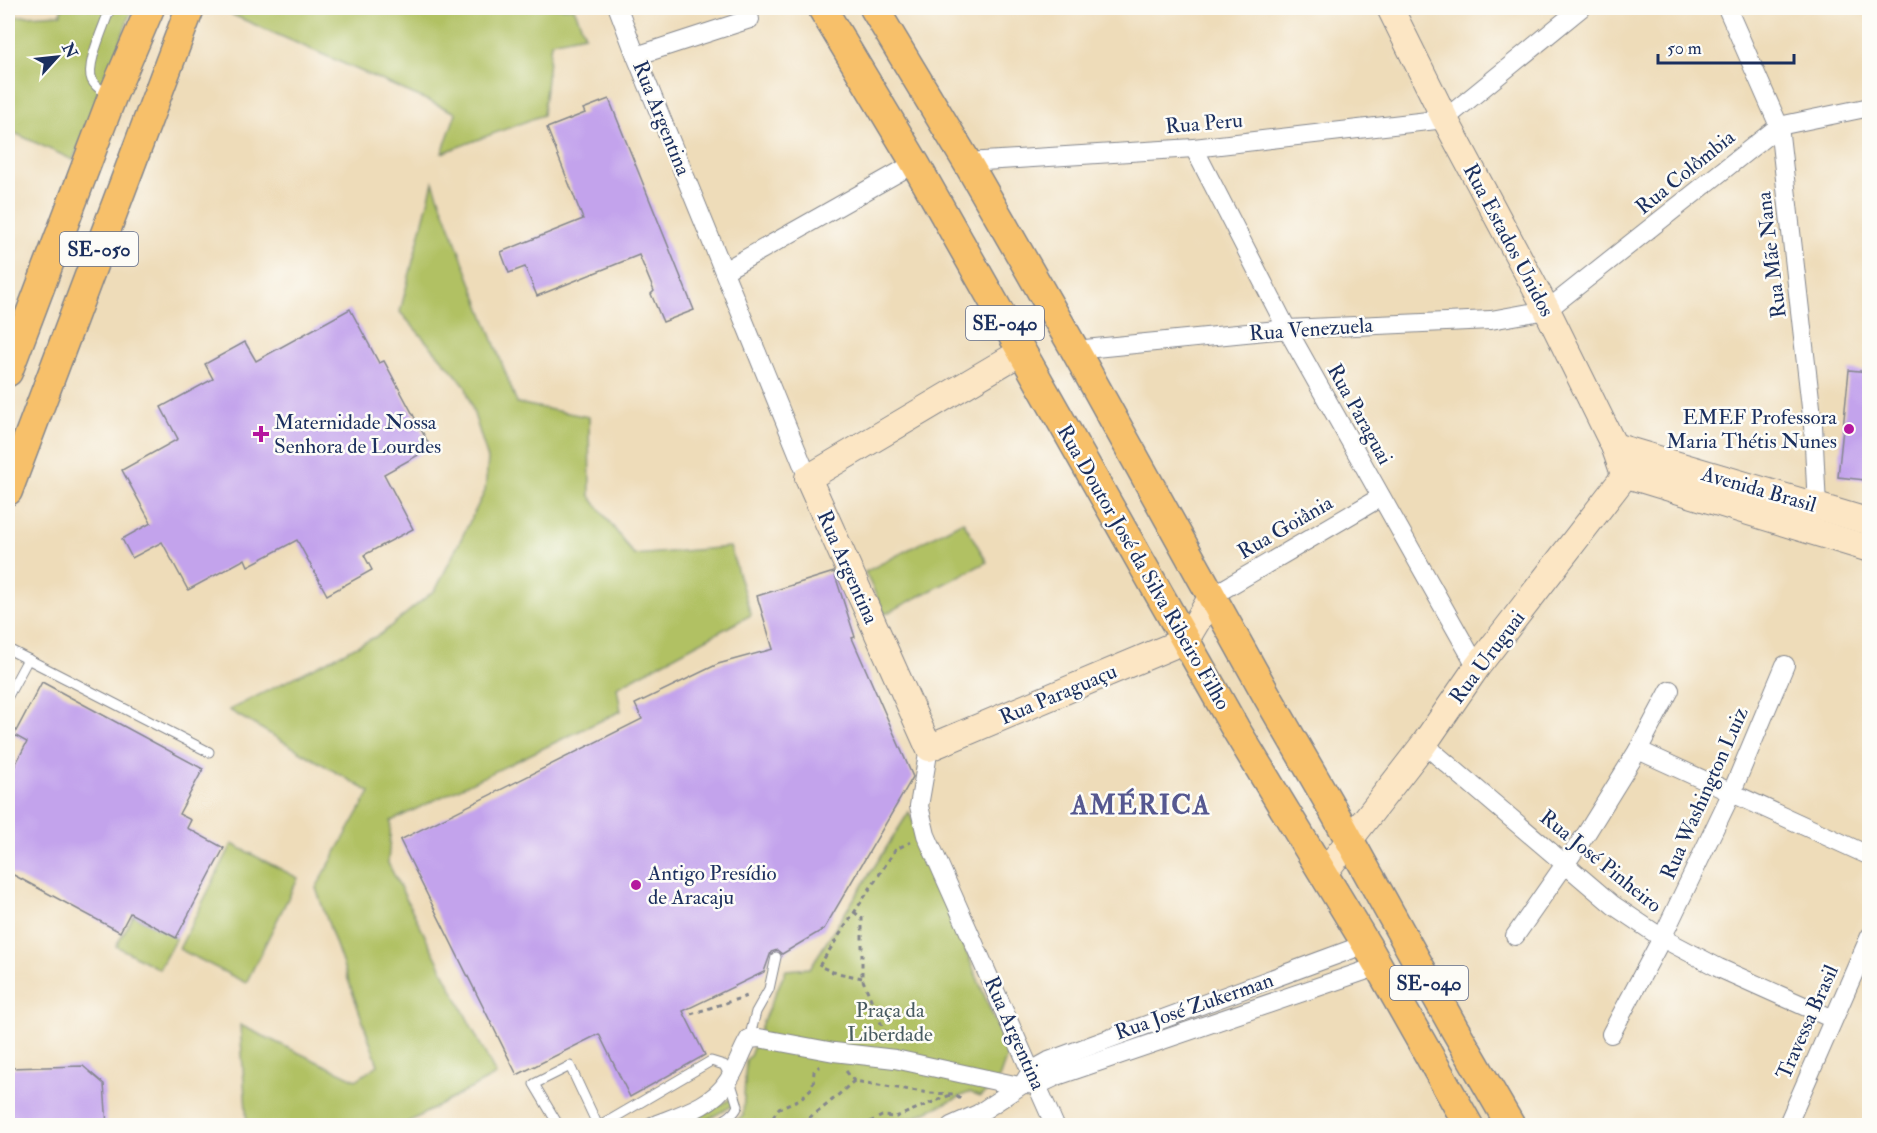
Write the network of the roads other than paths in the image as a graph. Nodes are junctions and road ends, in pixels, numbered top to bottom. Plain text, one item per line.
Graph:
1 (110, 8) edge
2 (150, 8) edge
3 (190, 8) edge
4 (618, 8) edge
5 (822, 8) edge
6 (874, 8) edge
7 (1390, 8) edge
8 (1581, 8) edge
9 (1727, 8) edge
10 (750, 19) dead end
11 (636, 56) junction
12 (112, 97) junction
13 (1869, 107) edge
14 (1445, 119) junction
15 (1779, 126) junction
16 (1194, 148) junction
17 (968, 162) junction
18 (915, 163) junction
19 (724, 271) junction
20 (1547, 310) junction
21 (1287, 329) junction
22 (1075, 350) junction
23 (1021, 352) junction
24 (8, 372) edge
25 (1614, 446) junction
26 (1623, 474) junction
27 (808, 477) junction
28 (8, 491) edge
29 (1381, 498) junction
30 (1817, 507) junction
31 (1869, 522) edge
32 (1869, 549) edge
33 (1212, 596) junction
34 (1186, 640) junction
35 (8, 649) edge
36 (28, 659) junction
37 (1785, 665) dead end
38 (1477, 667) junction
39 (1670, 690) dead end
40 (8, 696) edge
41 (1424, 744) junction
42 (929, 748) junction
43 (1638, 750) junction
44 (209, 752) dead end
45 (1731, 794) junction
46 (1349, 840) junction
47 (1869, 856) edge
48 (1567, 864) junction
49 (1324, 873) junction
50 (1515, 936) dead end
51 (1869, 936) edge
52 (1662, 938) junction
53 (1372, 955) junction
54 (776, 957) dead end
55 (1833, 1019) junction
56 (1611, 1034) dead end
57 (748, 1039) junction
58 (730, 1079) junction
59 (1028, 1081) junction
60 (559, 1125) edge
61 (599, 1125) edge
62 (652, 1125) edge
63 (713, 1125) edge
64 (951, 1125) edge
65 (1056, 1125) edge
66 (1469, 1125) edge
67 (1510, 1125) edge
68 (1787, 1125) edge

1 - 12 lane
2 - 12 main road, SE-050
3 - 28 main road, SE-050
4 - 11 street, Rua Argentina
5 - 18 main road, Rua Doutor José da Silva Ribeiro Filho / SE-040
6 - 17 main road, Rua Doutor José da Silva Ribeiro Filho / SE-040
7 - 14 street, Rua Estados Unidos
8 - 14 street
9 - 15 street, Rua Mãe Nana
10 - 11 street
11 - 19 street, Rua Argentina
12 - 24 main road, SE-050
13 - 15 street, Rua Colômbia
14 - 16 street, Rua Peru
14 - 20 street, Rua Estados Unidos
15 - 20 street, Rua Colômbia
15 - 30 street, Rua Mãe Nana
16 - 17 street, Rua Peru
16 - 21 street, Rua Paraguai
17 - 22 main road, Rua Doutor José da Silva Ribeiro Filho / SE-040
18 - 19 street
18 - 23 main road, Rua Doutor José da Silva Ribeiro Filho / SE-040
19 - 27 street, Rua Argentina
20 - 21 street, Rua Venezuela
20 - 25 street, Rua Estados Unidos
21 - 22 street, Rua Venezuela
21 - 29 street, Rua Paraguai
22 - 33 main road, Rua Doutor José da Silva Ribeiro Filho / SE-040
23 - 27 street
23 - 34 main road, Rua Doutor José da Silva Ribeiro Filho / SE-040
25 - 26 street, Rua Estados Unidos
25 - 30 street, Avenida Brasil
26 - 32 street, Avenida Brasil
26 - 38 street, Rua Uruguai
27 - 42 street, Rua Argentina
29 - 33 street, Rua Goiânia
29 - 38 street, Rua Paraguai
30 - 31 street, Avenida Brasil
33 - 34 street
33 - 46 main road, Rua Doutor José da Silva Ribeiro Filho / SE-040
34 - 42 street, Rua Paraguaçu
34 - 49 main road, Rua Doutor José da Silva Ribeiro Filho / SE-040
35 - 36 lane
36 - 40 lane
36 - 44 lane
37 - 45 street, Rua Washington Luiz
38 - 41 street, Rua Uruguai
39 - 43 street
41 - 46 street, Rua Uruguai
41 - 48 street, Rua José Pinheiro
42 - 59 street, Rua Argentina
43 - 45 street
43 - 48 street
45 - 47 street
45 - 52 street, Rua Washington Luiz
46 - 49 street, Rua Uruguai
46 - 67 main road, Rua Doutor José da Silva Ribeiro Filho / SE-040
48 - 50 street
48 - 52 street, Rua José Pinheiro
49 - 53 main road, Rua Doutor José da Silva Ribeiro Filho / SE-040
51 - 55 street, Travessa Brasil
52 - 55 street, Rua José Pinheiro
52 - 56 street, Rua Washington Luiz
53 - 59 street, Rua José Zukerman
53 - 59 street, Rua José Zukerman
53 - 66 main road, Rua Doutor José da Silva Ribeiro Filho / SE-040
54 - 57 lane
55 - 68 street, Travessa Brasil
57 - 58 street
57 - 59 street
58 - 61 lane
58 - 62 street
58 - 63 lane
59 - 64 street, Rua José Zukerman
59 - 65 street, Rua Argentina
60 - 61 lane

